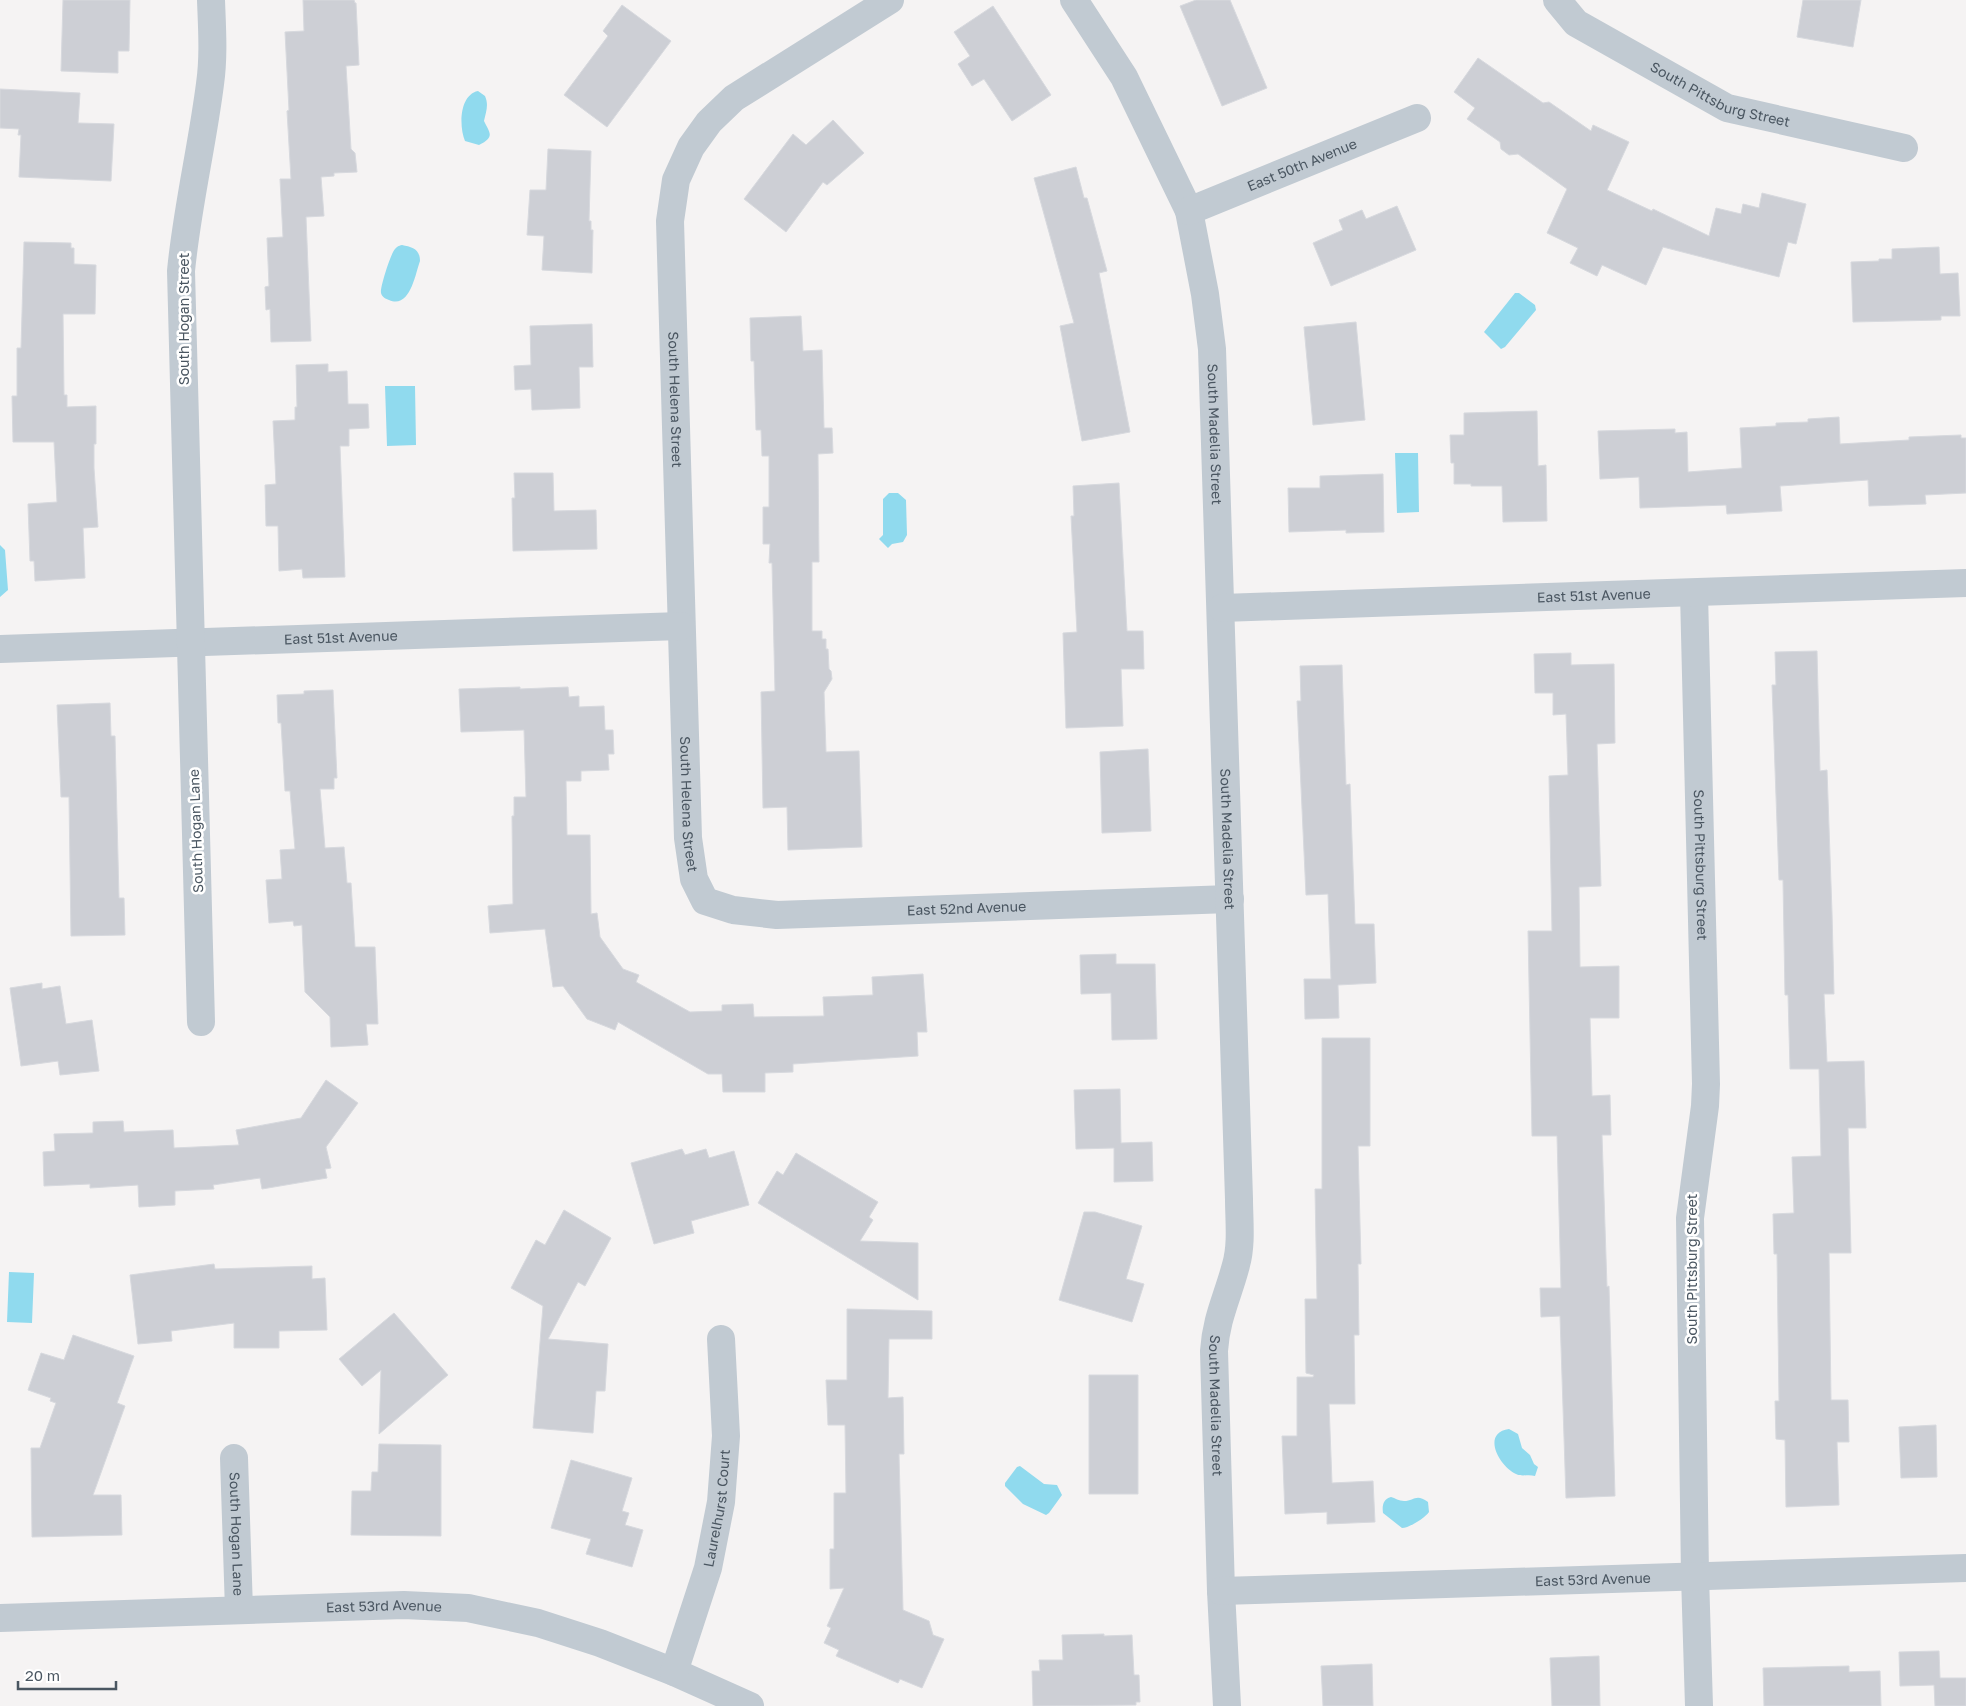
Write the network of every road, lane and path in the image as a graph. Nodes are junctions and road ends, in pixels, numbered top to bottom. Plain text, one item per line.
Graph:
1 (212, 0) edge
2 (890, 0) edge
3 (1074, 0) edge
4 (1557, 0) edge
5 (1417, 118) dead end
6 (1904, 148) dead end
7 (1189, 211) junction
8 (1966, 583) edge
9 (1694, 593) junction
10 (1222, 608) junction
11 (681, 626) junction
12 (191, 641) junction
13 (0, 649) edge
14 (1230, 899) junction
15 (705, 902) joint
16 (201, 1022) dead end
17 (721, 1339) dead end
18 (234, 1458) dead end
19 (1966, 1568) edge
20 (1695, 1576) junction
21 (1221, 1591) junction
22 (239, 1610) junction
23 (0, 1618) edge
24 (674, 1672) junction
25 (750, 1706) edge
26 (1227, 1706) edge
27 (1699, 1706) edge

1 - 12 street, South Hogan Street
2 - 11 street, South Helena Street
3 - 7 street, South Madelia Street
4 - 6 street, South Pittsburg Street
5 - 7 street, East 50th Avenue
7 - 10 street, South Madelia Street
8 - 9 street, East 51st Avenue
9 - 10 street, East 51st Avenue
9 - 20 street, South Pittsburg Street
10 - 14 street, South Madelia Street
11 - 12 street, East 51st Avenue
11 - 15 street, South Helena Street
12 - 13 street, East 51st Avenue
12 - 16 street, South Hogan Lane
14 - 15 street, East 52nd Avenue
14 - 21 street, South Madelia Street
17 - 24 street, Laurelhurst Court
18 - 22 street, South Hogan Lane
19 - 20 street, East 53rd Avenue
20 - 21 street, East 53rd Avenue
20 - 27 street, South Pittsburg Street
21 - 26 street, South Madelia Street
22 - 23 street, East 53rd Avenue
22 - 24 street, East 53rd Avenue
24 - 25 street, East 53rd Avenue

